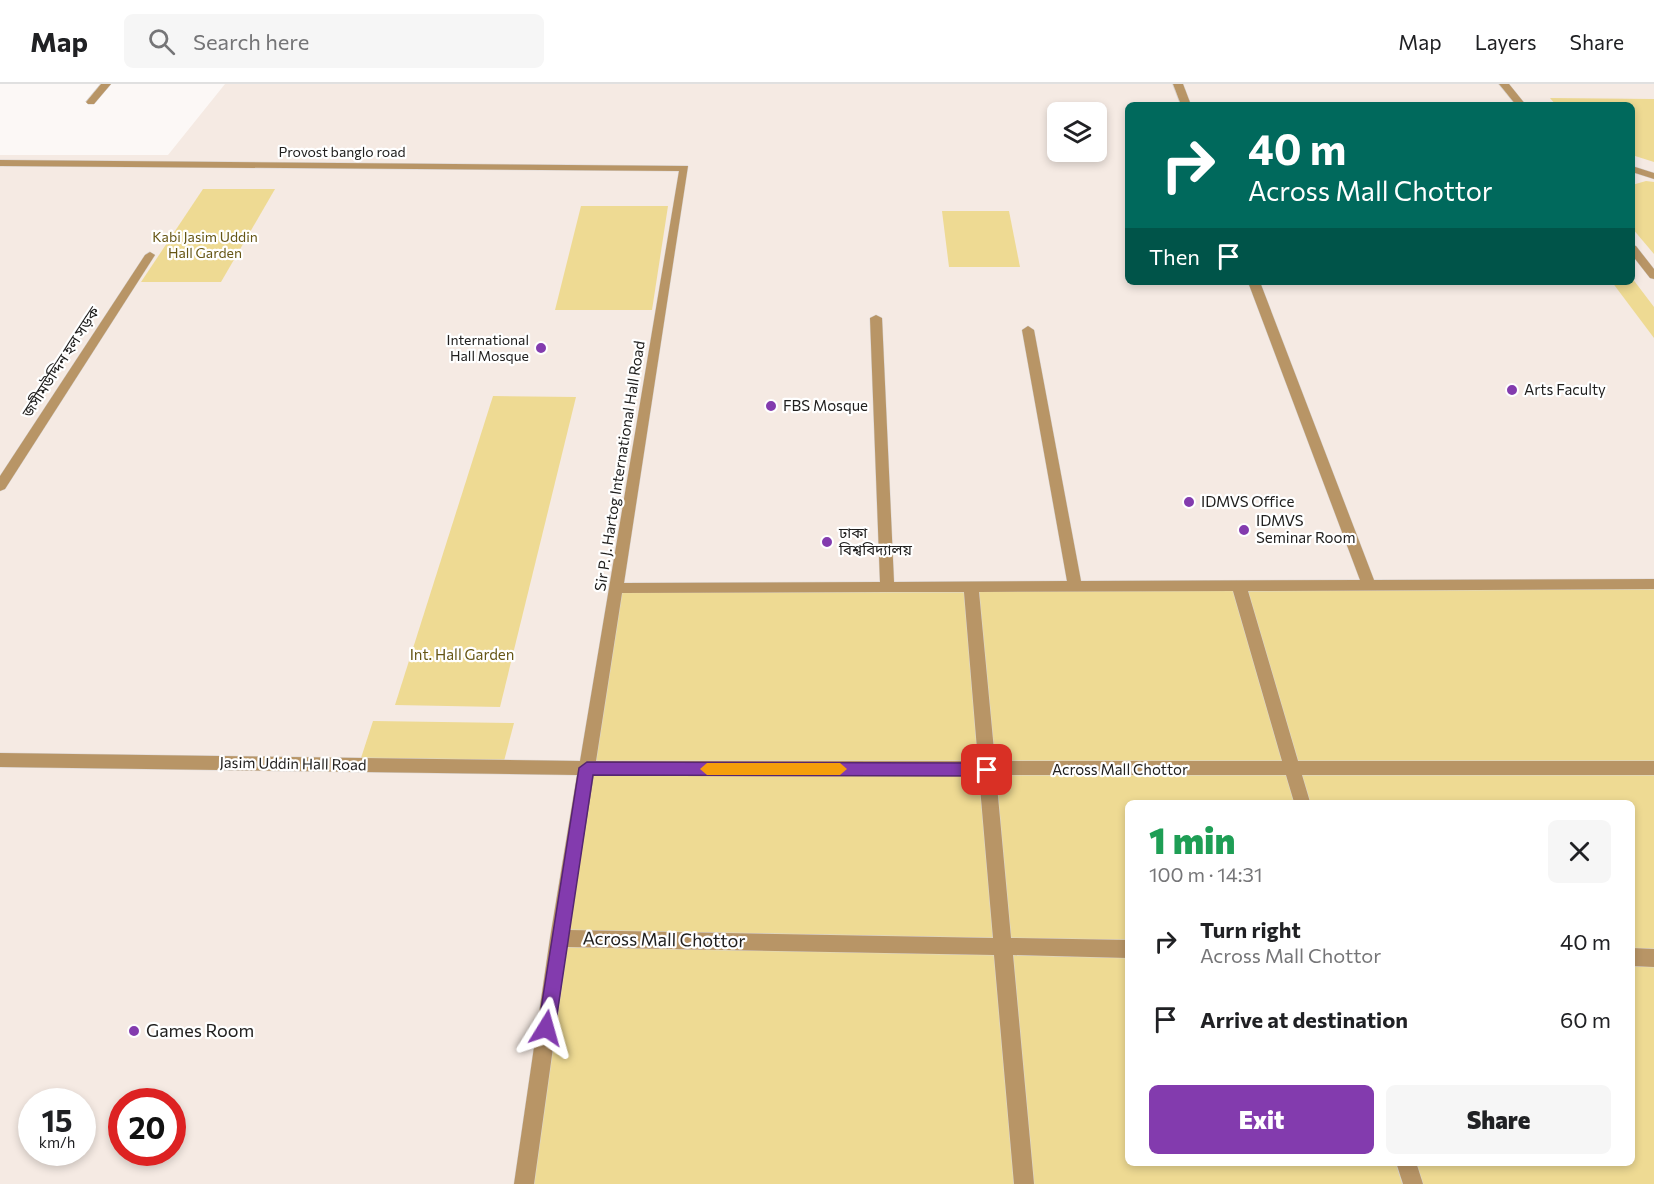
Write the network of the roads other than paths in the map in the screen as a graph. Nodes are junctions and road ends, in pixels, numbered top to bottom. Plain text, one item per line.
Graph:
1 (106, 84) edge
2 (1178, 84) edge
3 (1504, 84) edge
4 (91, 102) dead end
5 (1185, 102) edge
6 (1519, 102) edge
7 (0, 163) edge
8 (684, 168) joint
9 (1635, 170) edge
10 (1635, 176) edge
11 (1654, 176) edge
12 (1635, 252) edge
13 (150, 255) dead end
14 (1654, 276) edge
15 (1255, 285) edge
16 (876, 318) dead end
17 (1028, 330) dead end
18 (0, 486) edge
19 (1654, 584) edge
20 (1369, 585) junction
21 (971, 586) junction
22 (1075, 586) junction
23 (1239, 586) junction
24 (887, 587) junction
25 (616, 588) junction
26 (0, 760) edge
27 (587, 768) junction
28 (1654, 768) edge
29 (987, 770) junction
30 (1292, 770) junction
31 (1301, 800) edge
32 (559, 938) junction
33 (1002, 946) junction
34 (1125, 949) edge
35 (1635, 957) edge
36 (1654, 958) edge
37 (1407, 1166) edge
38 (524, 1184) edge
39 (1024, 1184) edge
40 (1413, 1184) edge

1 - 4 street
2 - 5 street
3 - 6 street
7 - 8 street, Provost banglo road
8 - 25 street, Sir P. J. Hartog International Hall Road
9 - 11 street
10 - 11 street
12 - 14 street
13 - 18 street, জসীমউদ্দিন হল সড়ক
15 - 20 street
16 - 24 street
17 - 22 street
19 - 20 street
20 - 23 street
21 - 22 street
21 - 24 street
21 - 29 street
22 - 23 street
23 - 30 street
24 - 25 street
25 - 27 street, Sir P. J. Hartog International Hall Road
26 - 27 street, Jasim Uddin Hall Road
27 - 29 street, Across Mall Chottor
27 - 32 street, Sir P. J. Hartog International Hall Road
28 - 30 street, Across Mall Chottor
29 - 30 street, Across Mall Chottor
29 - 33 street
30 - 31 street
32 - 33 street, Across Mall Chottor
32 - 38 street, Sir P. J. Hartog International Hall Road
33 - 34 street, Across Mall Chottor
33 - 39 street
35 - 36 street
37 - 40 street

